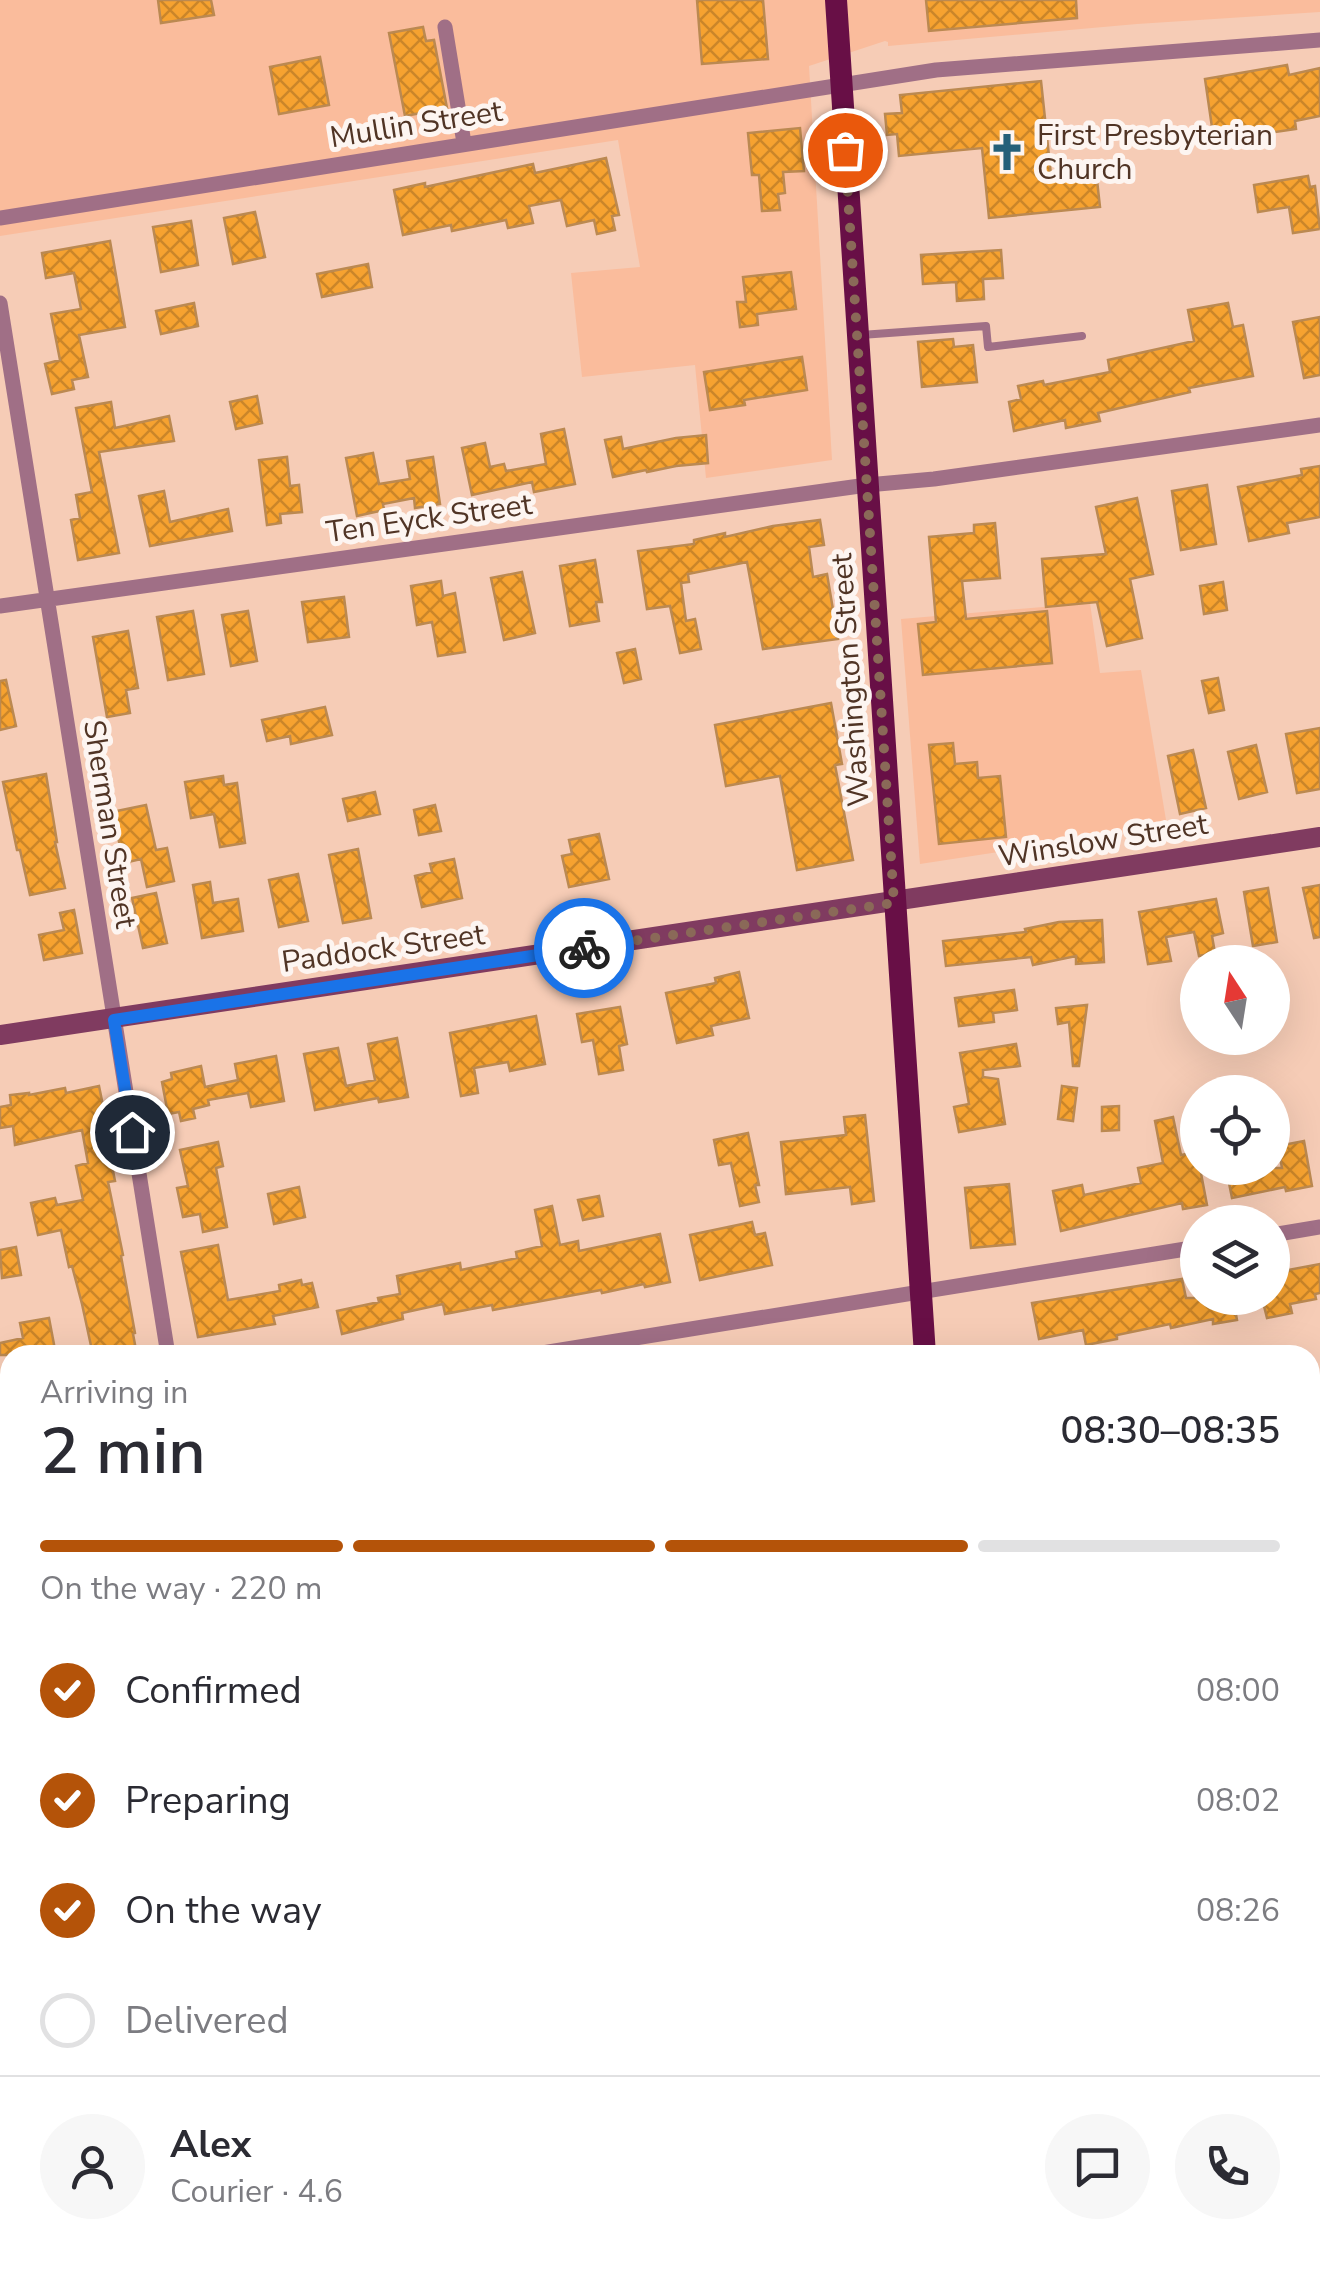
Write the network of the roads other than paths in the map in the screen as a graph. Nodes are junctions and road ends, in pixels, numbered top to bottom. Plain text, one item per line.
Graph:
1 (836, 0) edge
2 (445, 27) dead end
3 (1320, 40) edge
4 (841, 86) junction
5 (464, 144) junction
6 (0, 218) edge
7 (0, 302) edge
8 (857, 335) junction
9 (1082, 336) dead end
10 (1320, 426) edge
11 (867, 486) junction
12 (46, 600) junction
13 (0, 606) edge
14 (1320, 837) edge
15 (894, 903) junction
16 (114, 1020) junction
17 (0, 1035) edge
18 (1320, 1227) edge
19 (1290, 1232) edge
20 (1180, 1251) edge
21 (920, 1293) junction
22 (166, 1345) edge
23 (593, 1345) edge
24 (924, 1345) edge

1 - 4 main road, Washington Street
2 - 5 street
3 - 4 street, Mullin Street
4 - 5 street, Mullin Street
4 - 8 main road, Washington Street
5 - 6 street, Mullin Street
7 - 12 street, Sherman Street
8 - 9 lane
8 - 11 main road, Washington Street
10 - 11 street, Ten Eyck Street
11 - 12 street, Ten Eyck Street
11 - 15 main road, Washington Street
12 - 13 street, Ten Eyck Street
12 - 16 street, Sherman Street
14 - 15 main road, Winslow Street
15 - 16 main road, Paddock Street
15 - 21 main road, Washington Street
16 - 17 main road, Paddock Street
16 - 22 street, Sherman Street
18 - 19 street
20 - 21 street
21 - 23 street
21 - 24 main road, Washington Street

